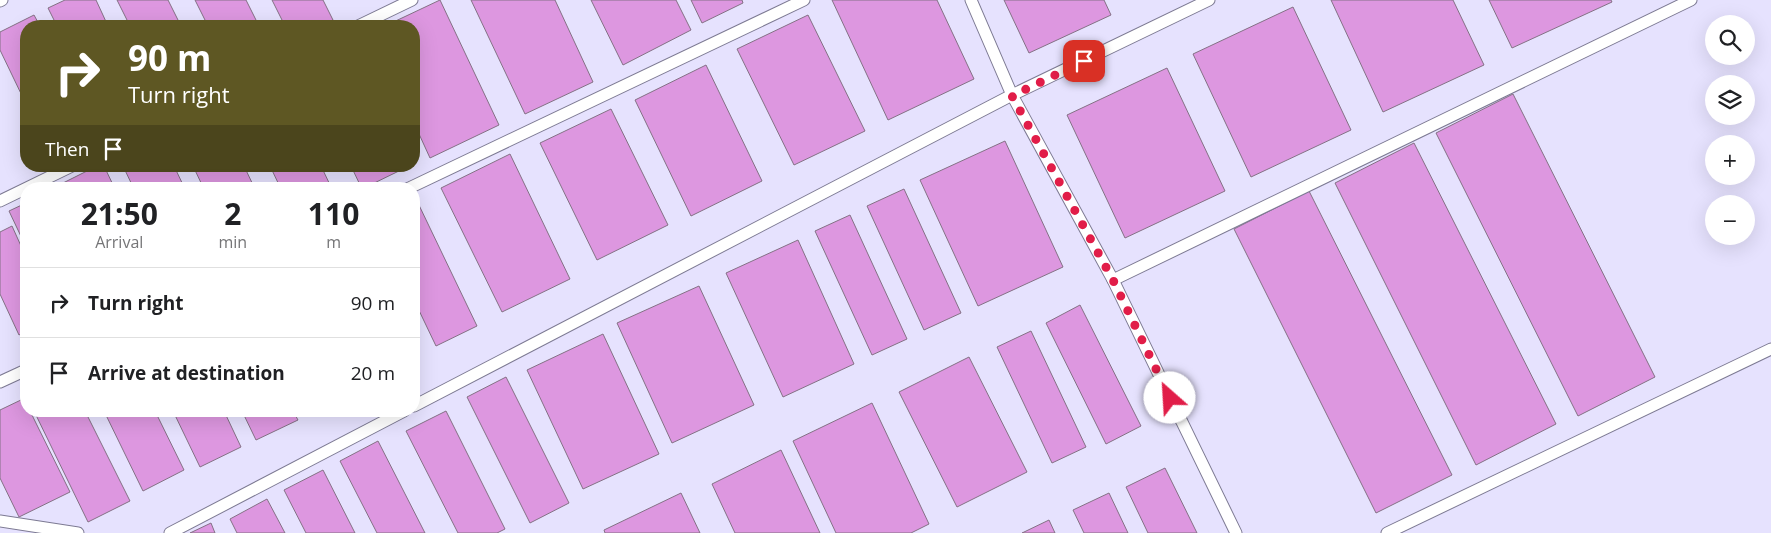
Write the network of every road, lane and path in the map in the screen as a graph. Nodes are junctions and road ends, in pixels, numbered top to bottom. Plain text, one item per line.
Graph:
1 (412, 0) edge
2 (804, 0) edge
3 (971, 0) edge
4 (1209, 0) edge
5 (1691, 0) edge
6 (370, 20) edge
7 (1012, 96) junction
8 (60, 172) edge
9 (39, 182) edge
10 (420, 183) edge
11 (20, 191) edge
12 (0, 201) edge
13 (1113, 280) junction
14 (1771, 349) edge
15 (20, 373) edge
16 (0, 382) edge
17 (420, 403) edge
18 (392, 417) edge
19 (0, 520) edge
20 (78, 533) edge
21 (170, 533) edge
22 (1236, 533) edge
23 (1387, 533) edge

1 - 6 lane
2 - 10 lane
3 - 7 lane
4 - 7 lane
5 - 13 lane
7 - 13 lane
7 - 17 lane
8 - 9 lane
11 - 12 lane
13 - 22 lane
14 - 23 lane
15 - 16 lane
18 - 21 lane
19 - 20 lane

